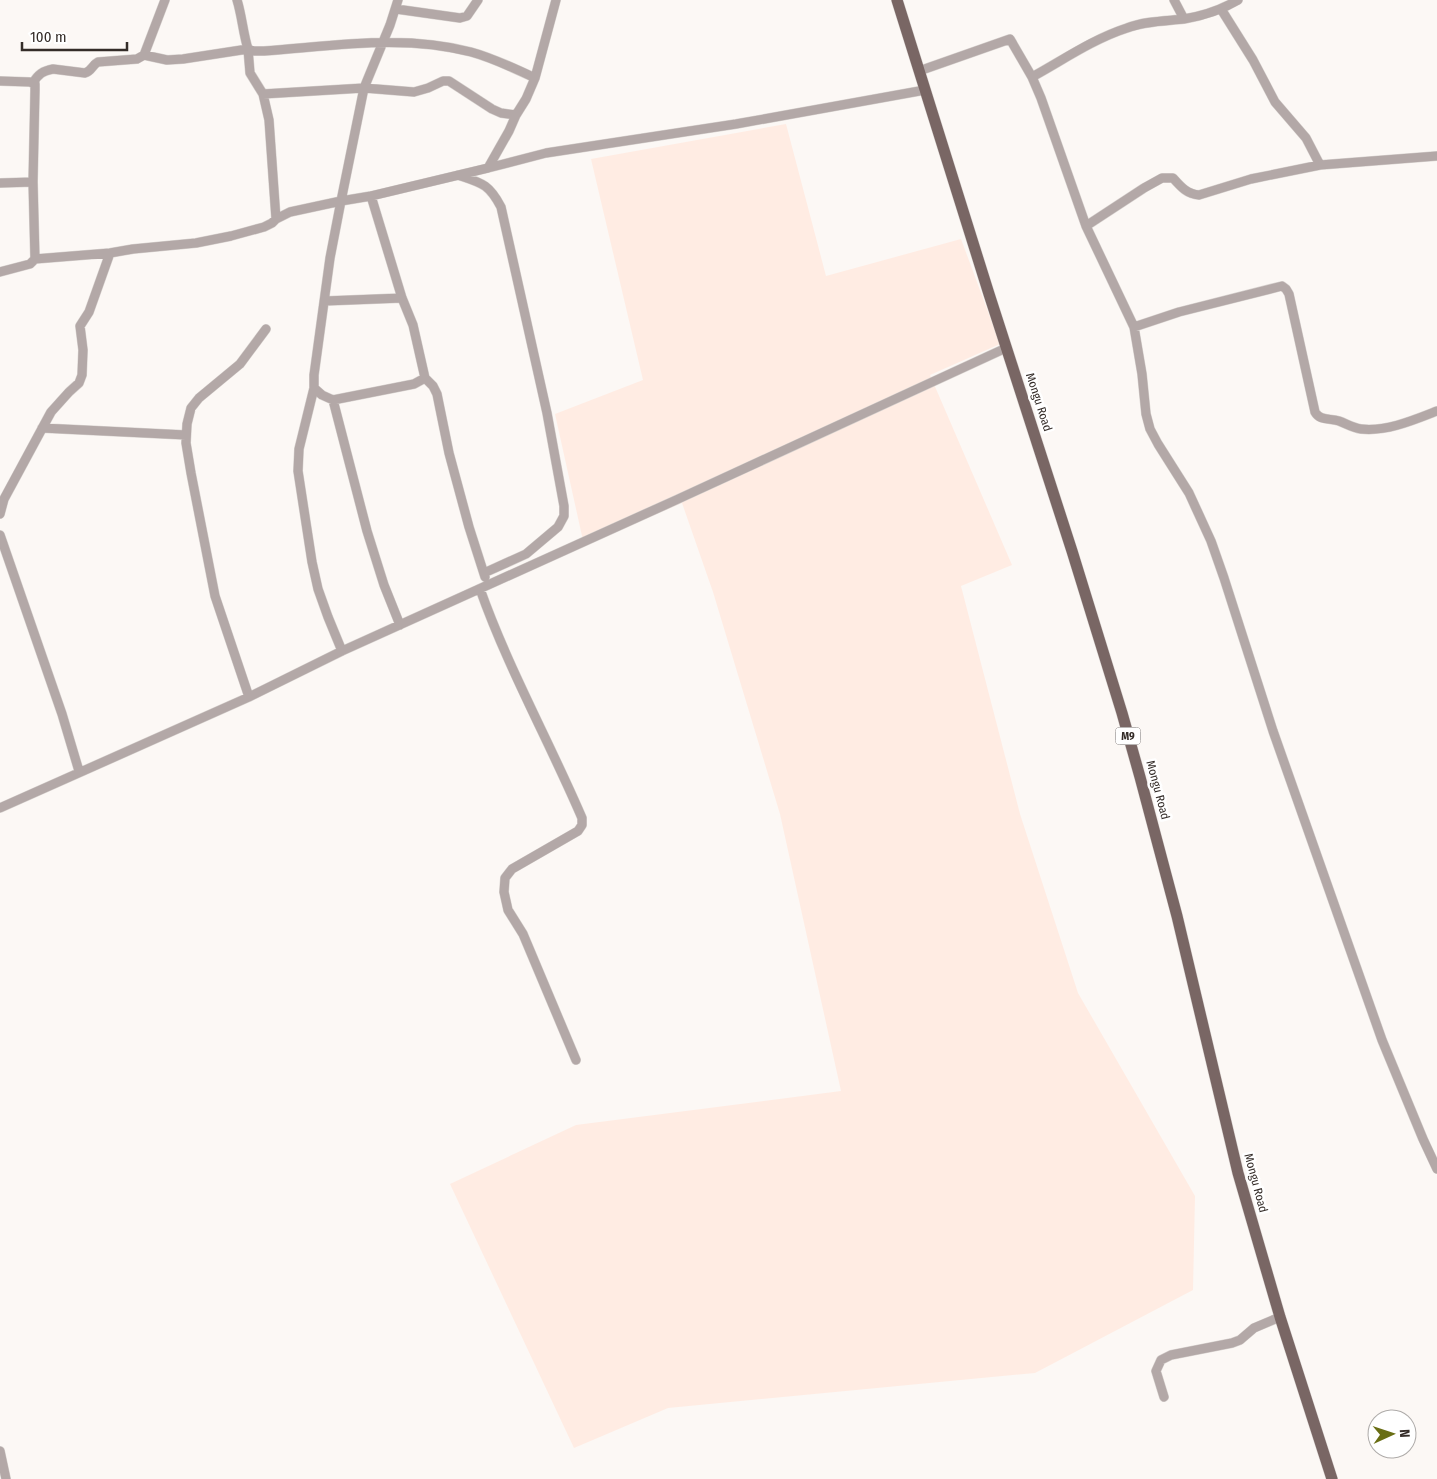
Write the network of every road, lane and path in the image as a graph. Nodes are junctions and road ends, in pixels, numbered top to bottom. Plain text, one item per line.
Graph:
1 (166, 0) edge
2 (237, 0) edge
3 (478, 0) edge
4 (556, 0) edge
5 (897, 0) edge
6 (1174, 0) edge
7 (1238, 0) edge
8 (397, 4) edge
9 (1221, 9) junction
10 (1184, 19) junction
11 (383, 42) junction
12 (248, 49) junction
13 (144, 55) junction
14 (919, 71) junction
15 (1032, 77) junction
16 (535, 78) junction
17 (0, 81) edge
18 (33, 83) junction
19 (364, 88) junction
20 (925, 90) junction
21 (263, 94) junction
22 (516, 115) junction
23 (1437, 156) edge
24 (1320, 165) junction
25 (488, 168) junction
26 (457, 175) junction
27 (33, 182) junction
28 (0, 183) edge
29 (371, 196) junction
30 (341, 201) junction
31 (276, 218) junction
32 (1086, 226) junction
33 (110, 253) junction
34 (35, 259) junction
35 (0, 272) edge
36 (402, 298) junction
37 (325, 301) junction
38 (1134, 328) junction
39 (266, 329) dead end
40 (1006, 348) junction
41 (425, 378) junction
42 (314, 388) junction
43 (333, 400) junction
44 (1437, 412) edge
45 (42, 428) junction
46 (186, 435) junction
47 (0, 514) edge
48 (0, 535) edge
49 (484, 573) junction
50 (484, 587) junction
51 (400, 625) junction
52 (342, 651) junction
53 (249, 696) junction
54 (80, 772) junction
55 (0, 808) edge
56 (576, 1060) dead end
57 (1437, 1169) edge
58 (1280, 1316) junction
59 (1164, 1397) dead end
60 (0, 1452) edge
61 (6, 1479) edge
62 (1332, 1479) edge

1 - 13 street
2 - 12 street
3 - 8 street
4 - 16 street
5 - 14 main road, Mongu Road / M9
6 - 10 street
7 - 9 street
8 - 11 street
9 - 10 street
9 - 24 street
10 - 15 street
11 - 12 street
11 - 16 street
11 - 19 street
12 - 13 street
12 - 21 street
13 - 18 street
14 - 15 street
14 - 20 main road, Mongu Road / M9
15 - 32 street
16 - 22 street
17 - 18 street
18 - 27 street
19 - 21 street
19 - 22 street
19 - 30 street
20 - 25 street
20 - 40 main road, Mongu Road / M9
21 - 31 street
22 - 25 street
23 - 24 street
24 - 32 street
25 - 26 street
26 - 29 street
26 - 49 street
27 - 28 street
27 - 34 street
29 - 30 street
29 - 36 street
30 - 31 street
30 - 37 street
31 - 33 street
32 - 38 street
33 - 34 street
33 - 45 street
34 - 35 street
36 - 37 street
36 - 41 street
37 - 42 street
38 - 44 street
38 - 57 street
39 - 46 street
40 - 50 street
40 - 58 main road, Mongu Road / M9
41 - 43 street
41 - 49 street
42 - 43 street
42 - 52 street
43 - 51 street
45 - 46 street
45 - 47 street
46 - 53 street
48 - 54 street
49 - 50 street
50 - 51 street
50 - 56 street
51 - 52 street
52 - 53 street
53 - 54 street
54 - 55 street
58 - 59 street
58 - 62 main road, Mongu Road / M9
60 - 61 street

